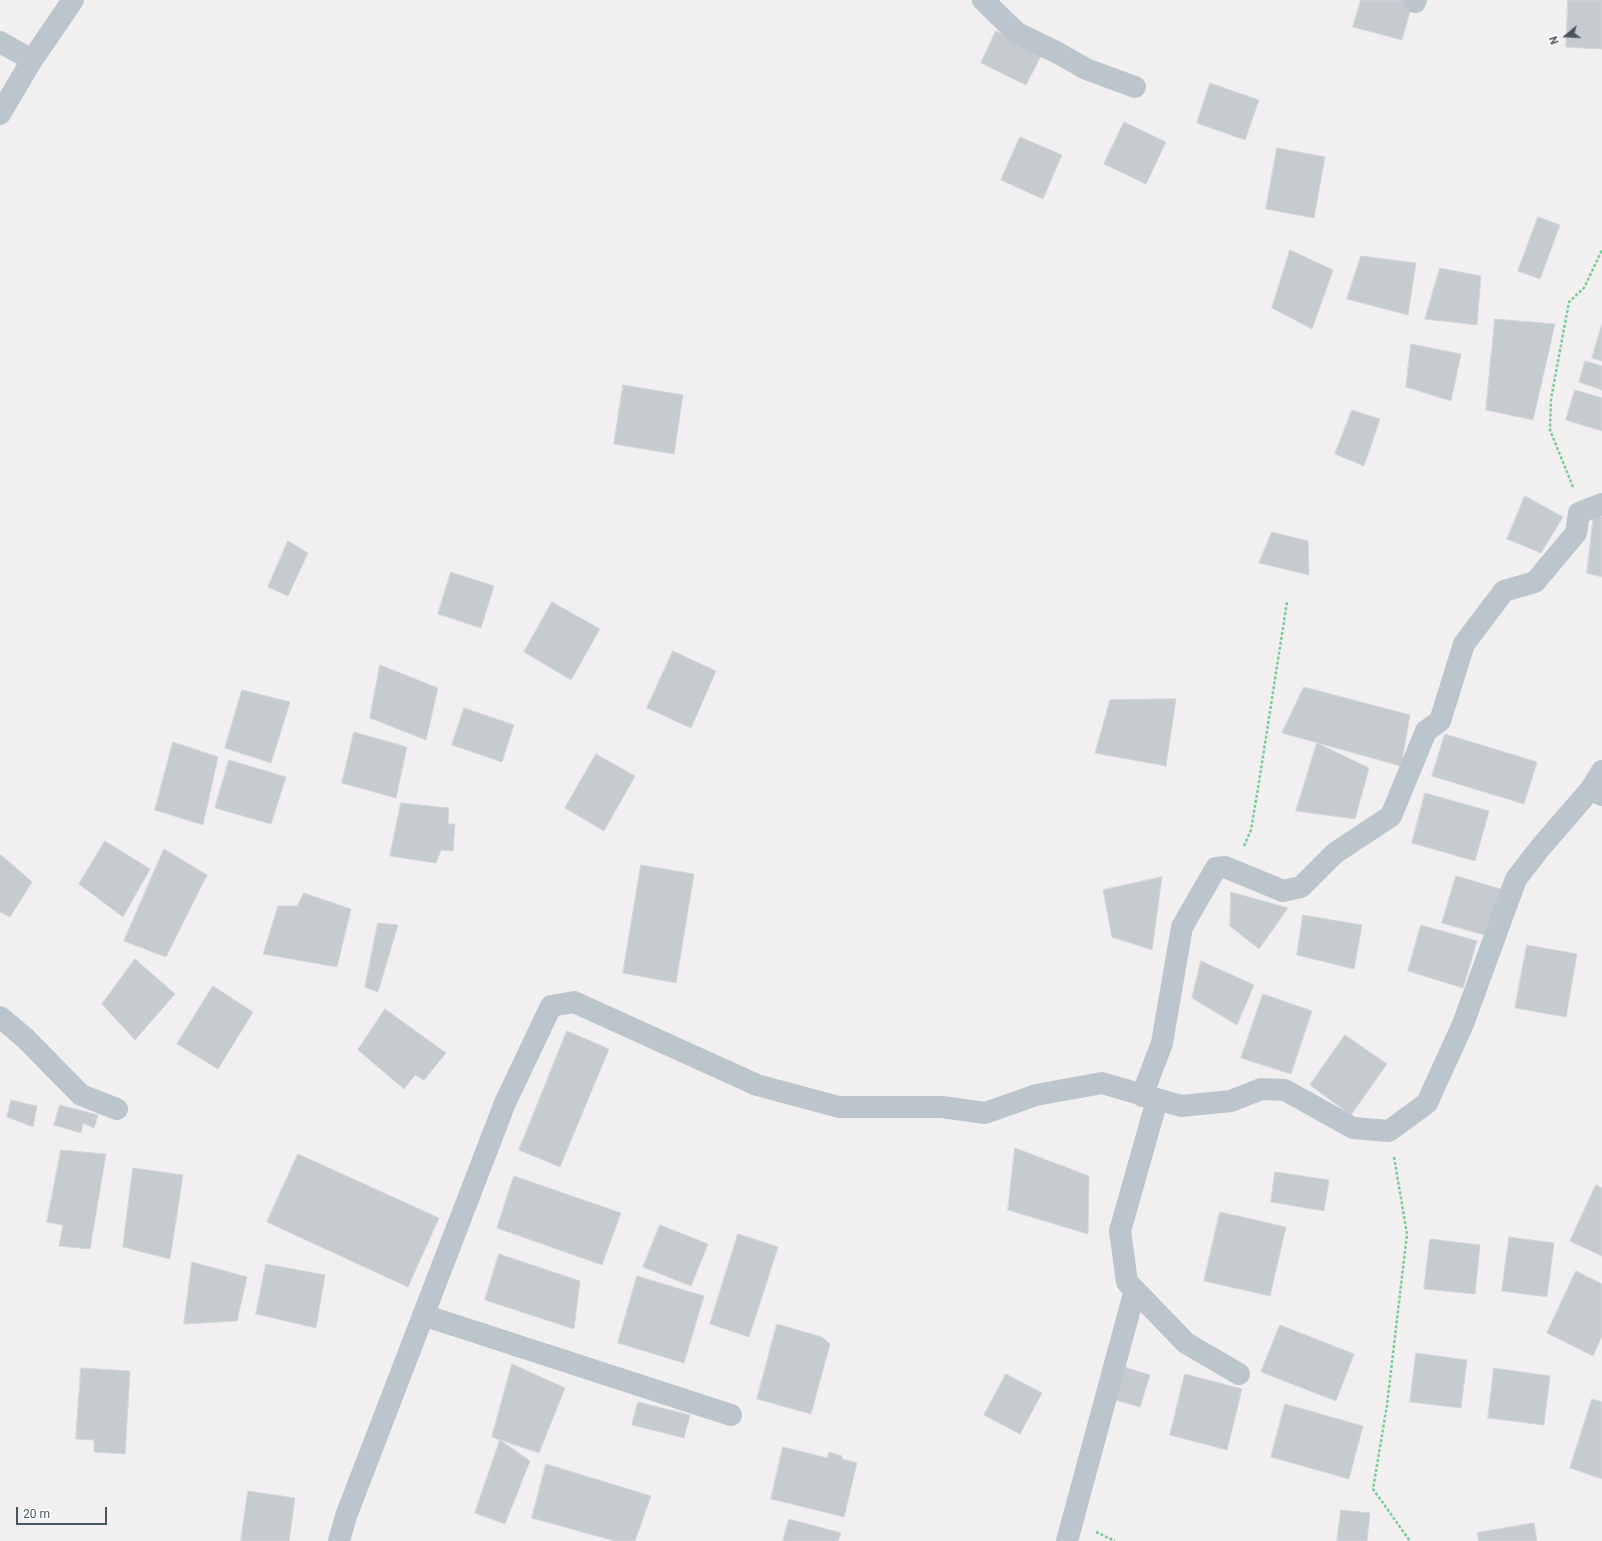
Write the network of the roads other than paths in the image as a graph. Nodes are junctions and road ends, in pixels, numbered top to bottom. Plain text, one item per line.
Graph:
1 (73, 0) edge
2 (983, 0) edge
3 (0, 42) edge
4 (32, 60) junction
5 (1135, 87) dead end
6 (0, 114) edge
7 (1600, 505) edge
8 (1602, 771) edge
9 (1597, 792) edge
10 (0, 1017) edge
11 (1149, 1098) junction
12 (117, 1108) dead end
13 (1135, 1290) junction
14 (423, 1315) junction
15 (1239, 1374) dead end
16 (731, 1415) dead end
17 (339, 1541) edge
18 (1067, 1541) edge

1 - 4 street
2 - 5 street
3 - 4 street
4 - 6 street
7 - 11 street
8 - 9 street
9 - 11 street
10 - 12 street
11 - 13 street
11 - 14 street
13 - 15 street
13 - 18 street
14 - 16 street
14 - 17 street

